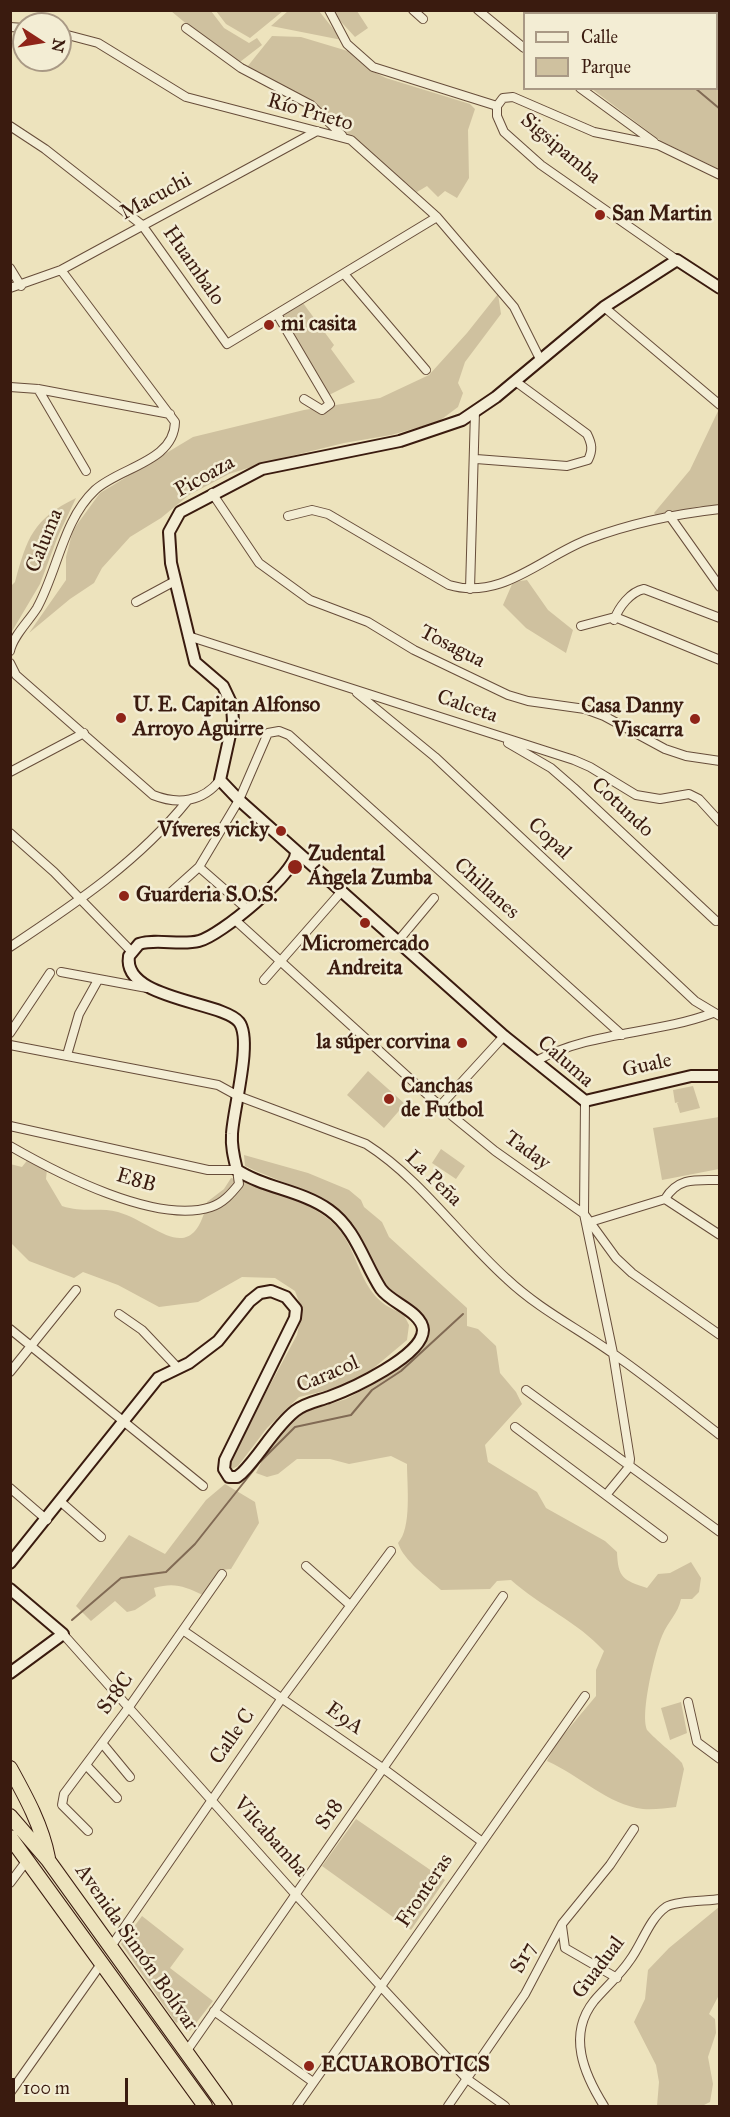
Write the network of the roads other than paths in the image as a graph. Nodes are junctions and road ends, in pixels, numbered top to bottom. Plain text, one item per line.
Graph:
1 (329, 10) edge
2 (413, 10) edge
3 (478, 10) edge
4 (423, 19) dead end
5 (186, 28) dead end
6 (72, 36) edge
7 (523, 46) edge
8 (583, 90) edge
9 (497, 106) junction
10 (10, 126) edge
11 (317, 131) junction
12 (343, 136) junction
13 (658, 145) junction
14 (720, 176) edge
15 (437, 217) junction
16 (142, 225) junction
17 (677, 260) junction
18 (10, 268) edge
19 (61, 270) junction
20 (345, 275) junction
21 (21, 285) junction
22 (10, 288) edge
23 (720, 288) edge
24 (604, 308) junction
25 (277, 314) junction
26 (540, 359) junction
27 (426, 370) dead end
28 (515, 381) junction
29 (10, 387) edge
30 (38, 389) junction
31 (304, 399) dead end
32 (720, 405) edge
33 (475, 411) junction
34 (170, 414) junction
35 (476, 459) junction
36 (86, 471) dead end
37 (212, 493) junction
38 (720, 509) edge
39 (669, 514) junction
40 (288, 516) dead end
41 (175, 581) junction
42 (720, 587) edge
43 (470, 589) junction
44 (136, 603) dead end
45 (720, 618) edge
46 (614, 619) junction
47 (581, 626) dead end
48 (188, 636) junction
49 (10, 651) edge
50 (720, 660) edge
51 (10, 663) edge
52 (353, 690) junction
53 (84, 733) junction
54 (494, 735) junction
55 (720, 761) edge
56 (10, 772) edge
57 (220, 780) junction
58 (188, 800) junction
59 (239, 800) junction
60 (720, 822) edge
61 (10, 833) edge
62 (296, 853) junction
63 (199, 867) junction
64 (342, 891) junction
65 (170, 894) dead end
66 (434, 898) dead end
67 (80, 901) junction
68 (247, 909) junction
69 (234, 919) junction
70 (716, 921) dead end
71 (398, 941) junction
72 (10, 947) edge
73 (131, 951) junction
74 (281, 960) junction
75 (61, 972) dead end
76 (50, 973) dead end
77 (98, 980) junction
78 (264, 980) dead end
79 (154, 989) junction
80 (716, 1015) edge
81 (10, 1033) edge
82 (622, 1035) junction
83 (504, 1036) junction
84 (10, 1045) edge
85 (67, 1055) junction
86 (536, 1061) junction
87 (720, 1076) edge
88 (238, 1096) junction
89 (585, 1101) junction
90 (440, 1106) junction
91 (10, 1126) edge
92 (10, 1146) edge
93 (237, 1170) junction
94 (720, 1180) edge
95 (665, 1199) junction
96 (584, 1214) junction
97 (590, 1222) junction
98 (720, 1235) edge
99 (76, 1290) dead end
100 (119, 1314) dead end
101 (10, 1329) edge
102 (720, 1335) edge
103 (32, 1346) junction
104 (613, 1353) junction
105 (178, 1368) junction
106 (10, 1372) edge
107 (526, 1390) dead end
108 (124, 1421) junction
109 (515, 1427) dead end
110 (720, 1435) edge
111 (629, 1467) junction
112 (203, 1486) dead end
113 (10, 1488) edge
114 (606, 1495) junction
115 (61, 1503) junction
116 (47, 1520) junction
117 (720, 1532) edge
118 (101, 1537) dead end
119 (663, 1538) dead end
120 (391, 1551) dead end
121 (10, 1563) edge
122 (306, 1566) dead end
123 (222, 1574) dead end
124 (10, 1589) edge
125 (503, 1596) dead end
126 (350, 1605) junction
127 (184, 1631) junction
128 (63, 1634) junction
129 (10, 1673) edge
130 (585, 1696) dead end
131 (282, 1698) junction
132 (688, 1702) dead end
133 (129, 1707) junction
134 (102, 1743) junction
135 (719, 1756) edge
136 (86, 1765) junction
137 (10, 1768) edge
138 (384, 1769) junction
139 (130, 1777) dead end
140 (117, 1798) dead end
141 (211, 1800) junction
142 (10, 1816) edge
143 (634, 1828) dead end
144 (88, 1831) dead end
145 (10, 1837) edge
146 (481, 1841) junction
147 (28, 1859) junction
148 (48, 1860) junction
149 (10, 1883) edge
150 (296, 1895) junction
151 (720, 1899) edge
152 (562, 1924) junction
153 (110, 1948) junction
154 (100, 1964) junction
155 (617, 1978) junction
156 (382, 1986) junction
157 (214, 2011) junction
158 (185, 2054) junction
159 (467, 2079) junction
160 (313, 2082) junction
161 (10, 2093) edge
162 (205, 2106) edge
163 (225, 2106) edge
164 (297, 2106) edge
165 (448, 2106) edge
166 (505, 2106) edge
167 (604, 2106) edge

1 - 9 street, Sigsipamba
2 - 4 street
3 - 7 street
5 - 12 street
6 - 11 street, Río Prieto
8 - 13 street
9 - 13 street
9 - 17 street, Sigsipamba
10 - 16 street, Huambalo
11 - 12 street, Río Prieto
11 - 16 street, Macuchi
12 - 15 street, Río Prieto
13 - 14 street
15 - 20 street
15 - 26 street, Río Prieto
16 - 19 street, Macuchi
16 - 25 street, Huambalo
17 - 23 street, Sigsipamba
17 - 24 street, Picoaza
18 - 21 street
19 - 21 street, Macuchi
19 - 34 street
20 - 25 street
20 - 27 street
21 - 22 street, Macuchi
24 - 26 street, Picoaza
24 - 32 street
25 - 31 street
26 - 28 street, Picoaza
28 - 33 street, Picoaza
28 - 35 street
29 - 30 street
30 - 34 street
30 - 36 street
33 - 35 street
33 - 37 street, Picoaza
34 - 49 street, Caluma
35 - 43 street
37 - 41 street, Picoaza
37 - 55 street, Tosagua
38 - 39 street
39 - 42 street
39 - 43 street
40 - 43 street
41 - 44 street
41 - 48 street, Picoaza
45 - 46 street
46 - 47 street
46 - 50 street
48 - 52 street, Calceta
48 - 57 street, Picoaza
51 - 53 street
52 - 54 street, Calceta
52 - 80 street, Copal
53 - 56 street
53 - 58 street
54 - 60 street, Calceta
54 - 70 street, Cotundo
57 - 58 street
57 - 59 street, Caluma
58 - 67 street
59 - 62 street, Caluma
59 - 63 street
59 - 82 street, Chillanes
61 - 67 street
62 - 64 street, Caluma
62 - 68 street
63 - 65 street
63 - 68 street
64 - 71 street, Caluma
64 - 74 street
66 - 71 street
67 - 72 street
67 - 73 street
68 - 69 street
69 - 73 street
69 - 74 street, Taday
71 - 83 street, Caluma
73 - 79 street
74 - 78 street
74 - 90 street, Taday
75 - 77 street
76 - 81 street
77 - 79 street
77 - 85 street
79 - 88 street
80 - 82 street
82 - 86 street
83 - 86 street, Caluma
83 - 90 street
84 - 85 street, La Peña
85 - 88 street, La Peña
86 - 89 street, Caluma
87 - 89 street, Guale
88 - 93 street
88 - 104 street, La Peña
89 - 96 street, Caluma
90 - 96 street, Taday
91 - 93 street
92 - 93 street, E8B
93 - 105 street, Caracol
94 - 95 street
95 - 97 street
95 - 98 street
96 - 97 street, Taday
96 - 104 street, Caluma
97 - 102 street, Taday
99 - 103 street
100 - 105 street
101 - 103 street
103 - 106 street
103 - 108 street
104 - 110 street, La Peña
104 - 111 street, Caluma
105 - 108 street, Caracol
107 - 111 street
108 - 112 street
108 - 115 street, Caracol
109 - 114 street
111 - 114 street
111 - 117 street
113 - 116 street
114 - 119 street
115 - 116 street, Caracol
115 - 118 street
116 - 121 street, Caracol
120 - 126 street, Calle C
122 - 126 street
123 - 127 street, S18C
124 - 128 street, Vilcabamba
125 - 138 street, S18
126 - 131 street, Calle C
127 - 131 street, E9A
127 - 133 street, S18C
128 - 129 street
128 - 133 street, Vilcabamba
130 - 146 street, Fronteras
131 - 138 street, E9A
131 - 141 street, Calle C
132 - 135 street
133 - 134 street, S18C
133 - 141 street, Vilcabamba
134 - 136 street, S18C
134 - 139 street
136 - 140 street
136 - 144 street, S18C
137 - 148 highway
138 - 146 street, E9A
138 - 150 street, S18
141 - 150 street, Vilcabamba
141 - 153 street, Calle C
142 - 148 highway, Avenida Simón Bolívar
143 - 152 street, S17
145 - 147 highway, Avenida Simón Bolívar
146 - 156 street, Fronteras
147 - 149 street
147 - 154 highway, Avenida Simón Bolívar
148 - 153 highway, Avenida Simón Bolívar
150 - 156 street, Vilcabamba
150 - 157 street, S18
151 - 155 street, Guadual
152 - 155 street
152 - 159 street, S17
153 - 158 highway, Avenida Simón Bolívar
154 - 161 street
154 - 162 highway, Avenida Simón Bolívar
155 - 167 street, Guadual
156 - 159 street, Vilcabamba
156 - 160 street, Fronteras
157 - 158 street, S18
157 - 160 street
158 - 163 highway, Avenida Simón Bolívar
159 - 165 street, S17
159 - 166 street, Vilcabamba
160 - 164 street, Fronteras

